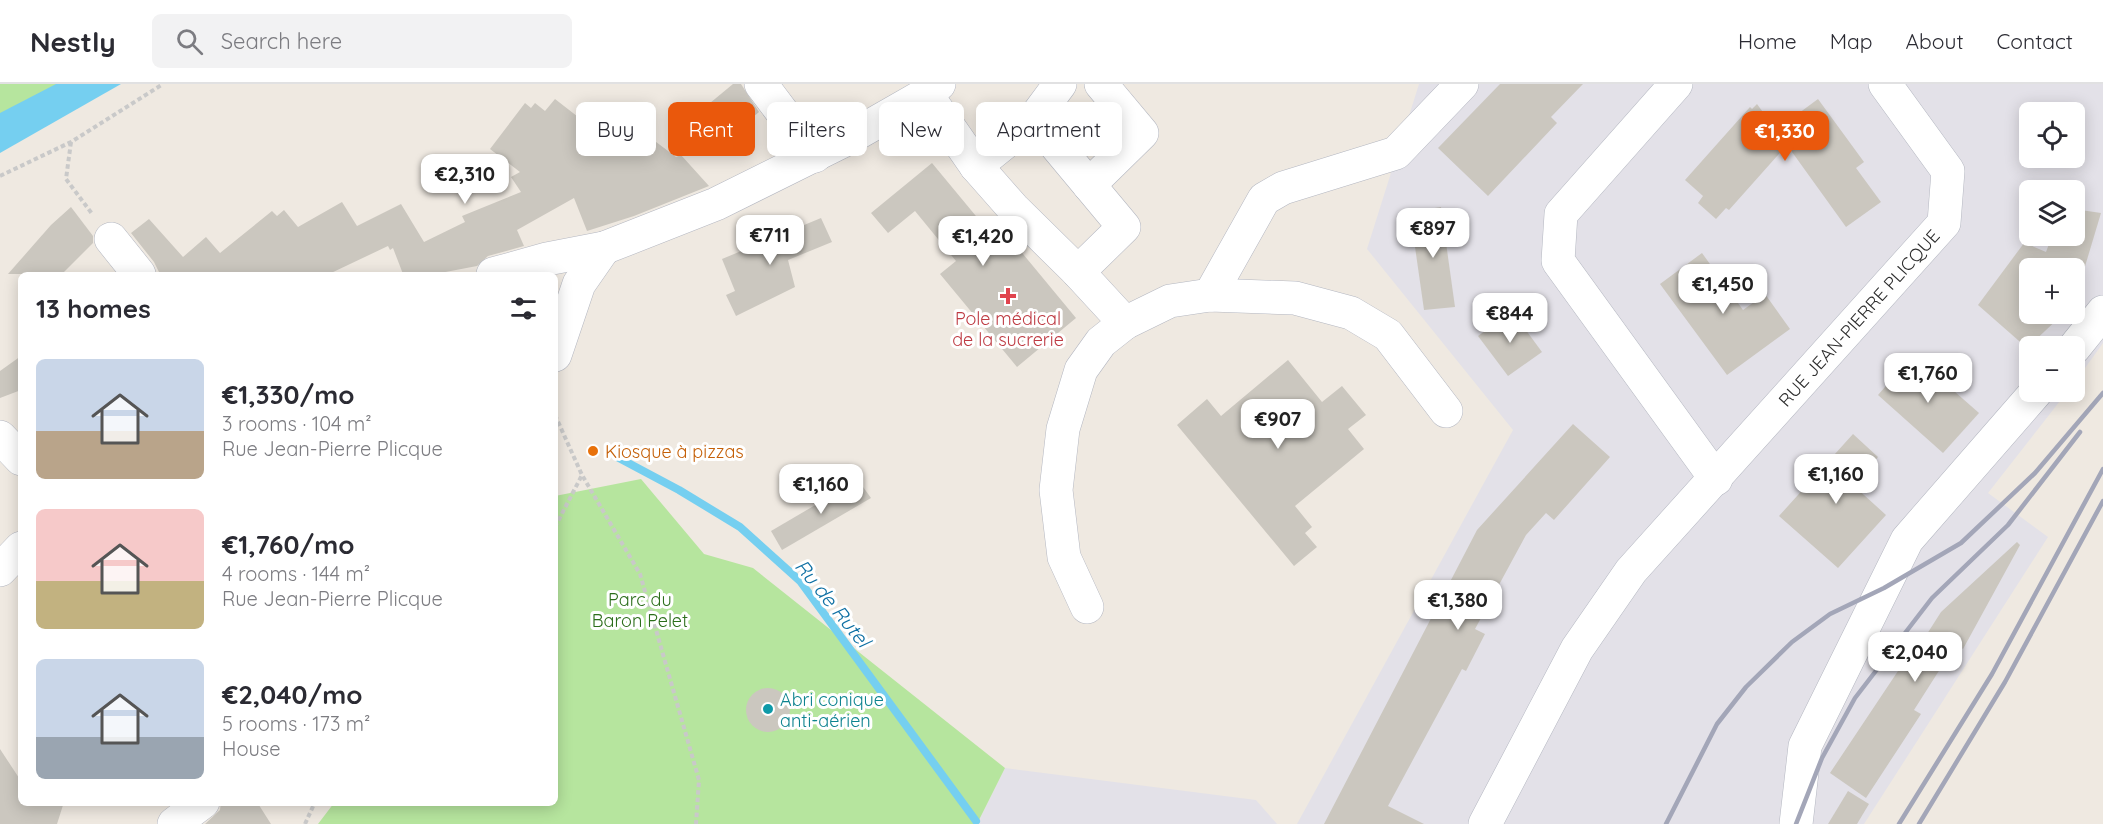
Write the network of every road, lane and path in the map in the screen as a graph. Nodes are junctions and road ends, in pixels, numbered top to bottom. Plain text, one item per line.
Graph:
1 (163, 84) edge
2 (761, 84) edge
3 (1060, 84) edge
4 (1101, 84) edge
5 (1462, 84) edge
6 (1676, 84) edge
7 (1884, 84) edge
8 (933, 89) edge
9 (774, 102) edge
10 (1047, 102) edge
11 (867, 126) edge
12 (71, 142) junction
13 (815, 156) edge
14 (988, 156) edge
15 (1065, 156) edge
16 (976, 166) junction
17 (0, 176) edge
18 (1089, 185) junction
19 (111, 239) joint
20 (604, 248) junction
21 (137, 272) edge
22 (500, 272) edge
23 (1078, 272) junction
24 (1210, 295) junction
25 (2103, 312) edge
26 (1125, 323) junction
27 (2084, 336) edge
28 (558, 346) edge
29 (2027, 402) edge
30 (1446, 411) dead end
31 (558, 422) edge
32 (0, 437) edge
33 (18, 456) edge
34 (582, 475) junction
35 (1716, 479) junction
36 (558, 521) edge
37 (18, 551) edge
38 (0, 570) edge
39 (1087, 607) dead end
40 (198, 806) edge
41 (313, 806) edge
42 (174, 824) edge
43 (305, 824) edge
44 (696, 824) edge
45 (1485, 824) edge
46 (1796, 824) edge

1 - 12 path
2 - 9 street
3 - 10 street
4 - 18 street
5 - 24 street
6 - 35 street
7 - 35 street, RUE JEAN-PIERRE PLICQUE
8 - 11 street
8 - 16 street
12 - 17 path
12 - 19 path
13 - 20 street
14 - 16 street
15 - 18 street
16 - 23 street
18 - 23 street
19 - 21 street
20 - 22 street
20 - 28 street
23 - 26 street
24 - 26 street
24 - 30 street
25 - 27 street
26 - 39 street
29 - 46 street
31 - 34 path
32 - 33 street
34 - 36 path
34 - 44 path
35 - 45 street, RUE JEAN-PIERRE PLICQUE
37 - 38 street
40 - 42 street
41 - 43 path

